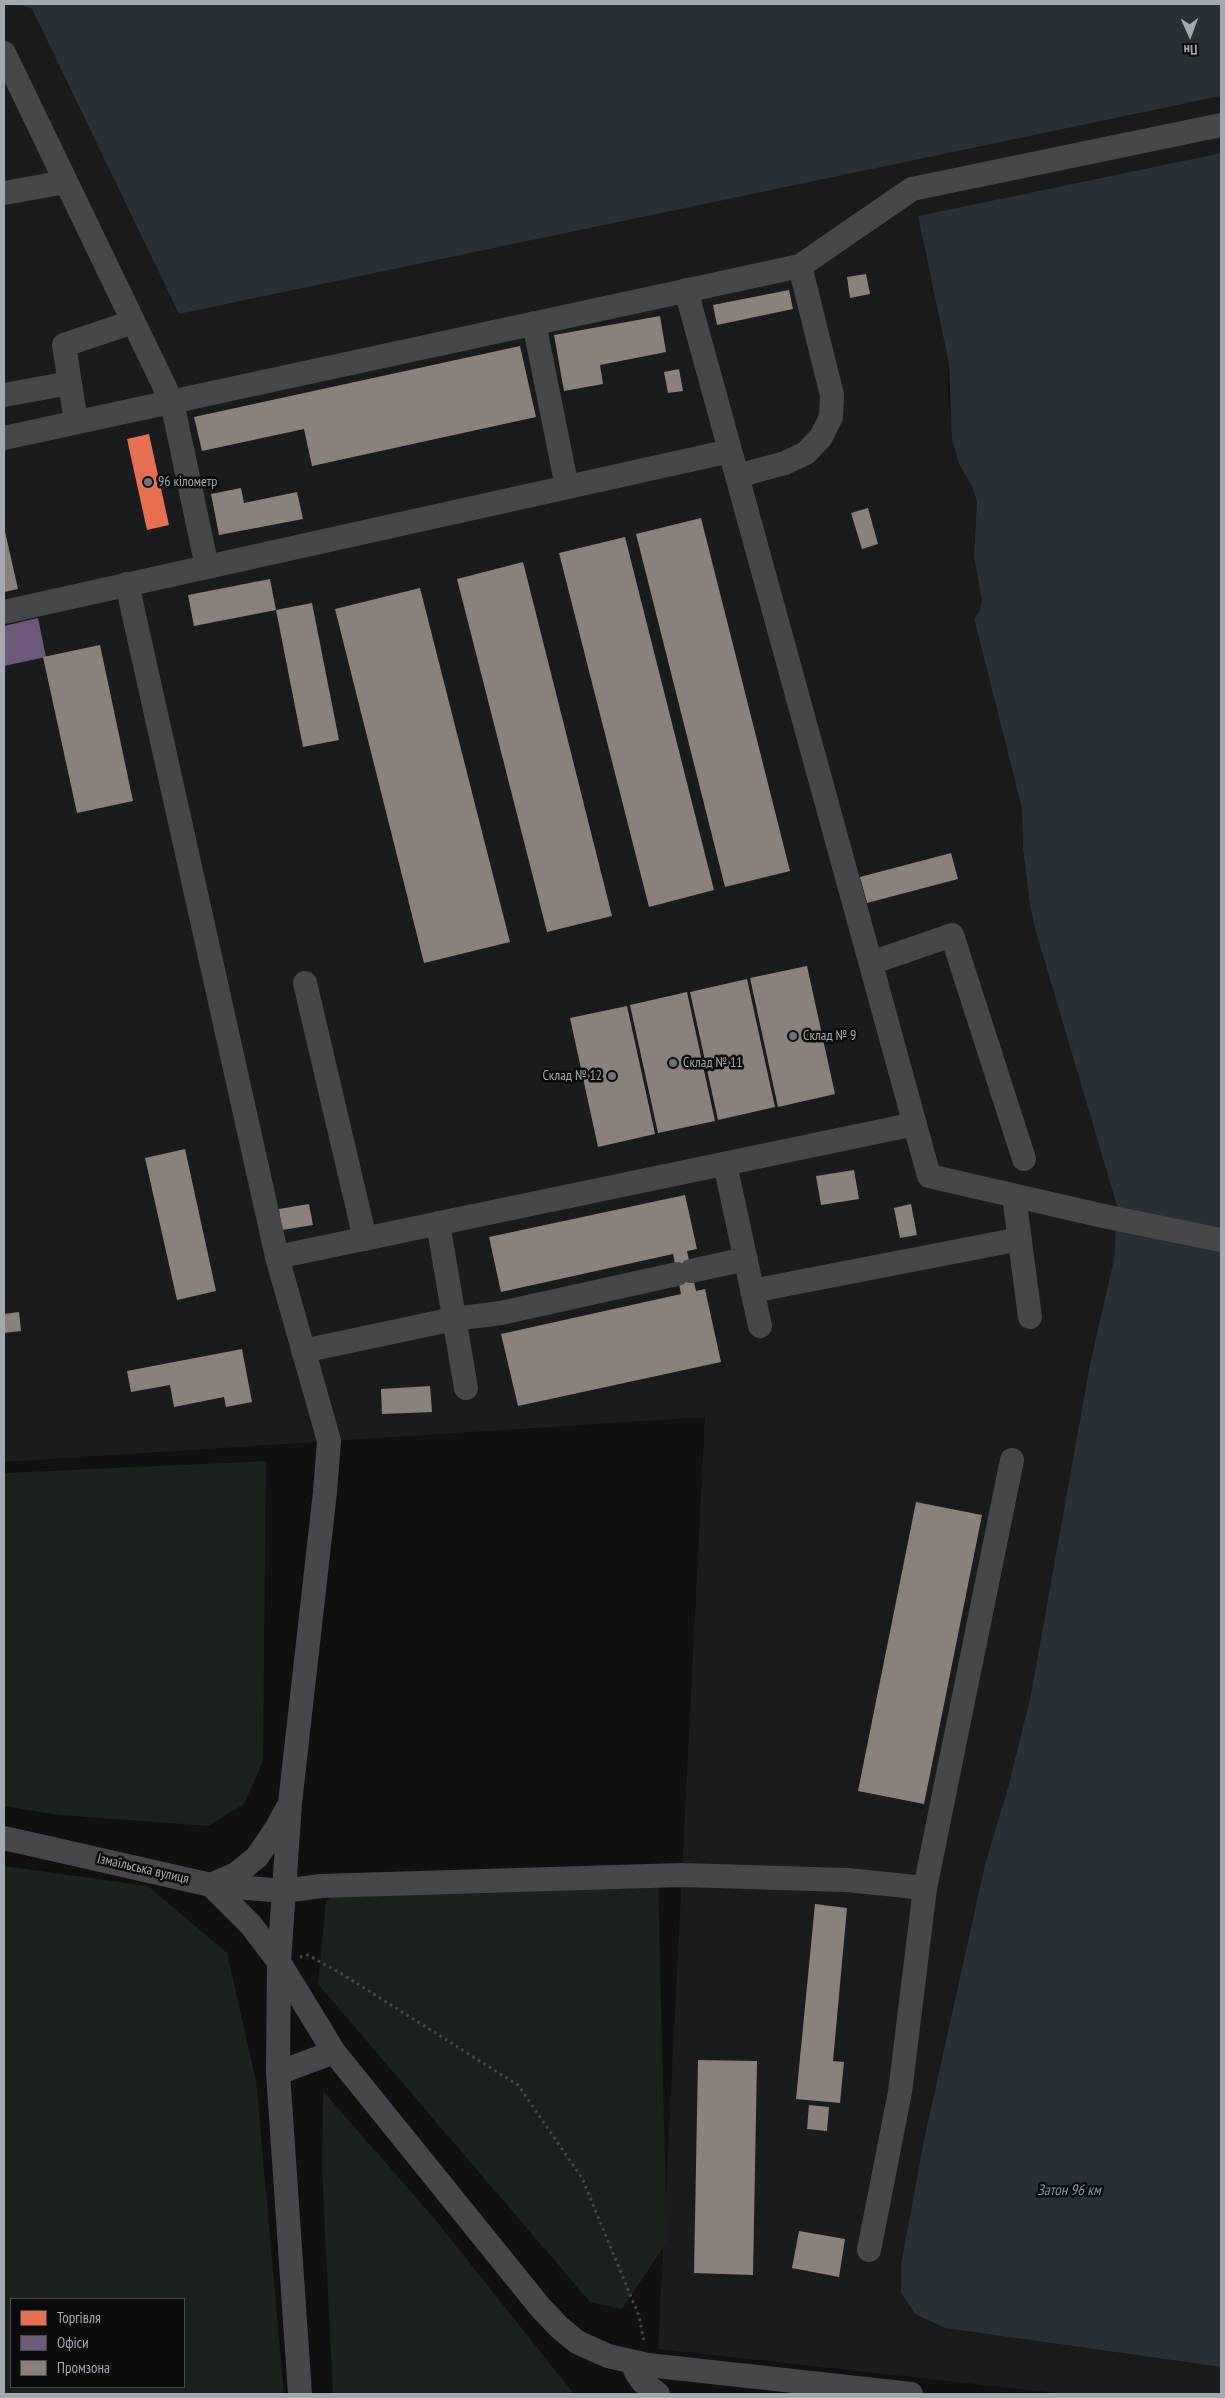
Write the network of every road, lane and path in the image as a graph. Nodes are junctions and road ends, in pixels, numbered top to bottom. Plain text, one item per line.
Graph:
1 (4, 52) edge
2 (1221, 124) edge
3 (66, 182) junction
4 (4, 193) edge
5 (800, 266) junction
6 (686, 290) junction
7 (134, 322) junction
8 (534, 323) junction
9 (70, 383) junction
10 (4, 395) edge
11 (172, 402) junction
12 (76, 422) junction
13 (4, 438) edge
14 (730, 451) junction
15 (737, 476) junction
16 (566, 487) junction
17 (207, 567) junction
18 (127, 584) junction
19 (4, 612) edge
20 (871, 963) junction
21 (306, 983) dead end
22 (914, 1124) junction
23 (1024, 1159) dead end
24 (725, 1164) junction
25 (1014, 1196) junction
26 (438, 1223) junction
27 (366, 1238) junction
28 (1020, 1239) junction
29 (1221, 1240) edge
30 (276, 1257) junction
31 (746, 1259) junction
32 (752, 1291) junction
33 (1030, 1317) dead end
34 (454, 1319) junction
35 (760, 1326) dead end
36 (303, 1352) junction
37 (466, 1388) dead end
38 (1012, 1460) dead end
39 (290, 1803) junction
40 (4, 1838) edge
41 (211, 1885) junction
42 (925, 1888) junction
43 (284, 1891) junction
44 (279, 1962) junction
45 (334, 2052) junction
46 (278, 2073) junction
47 (869, 2250) dead end
48 (641, 2364) junction
49 (760, 2386) edge
50 (865, 2392) edge
51 (300, 2394) edge
52 (658, 2394) edge
53 (910, 2394) edge

1 - 3 street
2 - 5 street
3 - 4 street
3 - 7 street
5 - 6 street
5 - 15 street
6 - 8 street
6 - 14 street
7 - 9 street
7 - 11 street
8 - 11 street
8 - 16 street
9 - 10 street
9 - 12 street
11 - 12 street
11 - 17 street
12 - 13 street
14 - 15 street
14 - 16 street
15 - 20 street
16 - 17 street
17 - 18 street
18 - 19 street
18 - 30 street
20 - 22 street
20 - 23 street
21 - 27 street
22 - 24 street
22 - 25 street
24 - 26 street
24 - 31 street
25 - 28 street
25 - 29 street
26 - 27 street
26 - 34 street
27 - 30 street
28 - 32 street
28 - 33 street
30 - 36 street
31 - 32 street
31 - 34 street
32 - 35 street
34 - 36 street
34 - 37 street
36 - 39 street
38 - 42 street
39 - 41 street
39 - 43 street
40 - 41 street, Ізмаїльська вулиця
41 - 43 street, Ізмаїльська вулиця
41 - 44 street
42 - 43 street, Ізмаїльська вулиця
42 - 47 street
43 - 44 street
44 - 45 street
44 - 46 street
44 - 48 path
45 - 46 street
45 - 48 street
46 - 51 street
48 - 49 street
48 - 52 street
49 - 50 street
50 - 53 street

